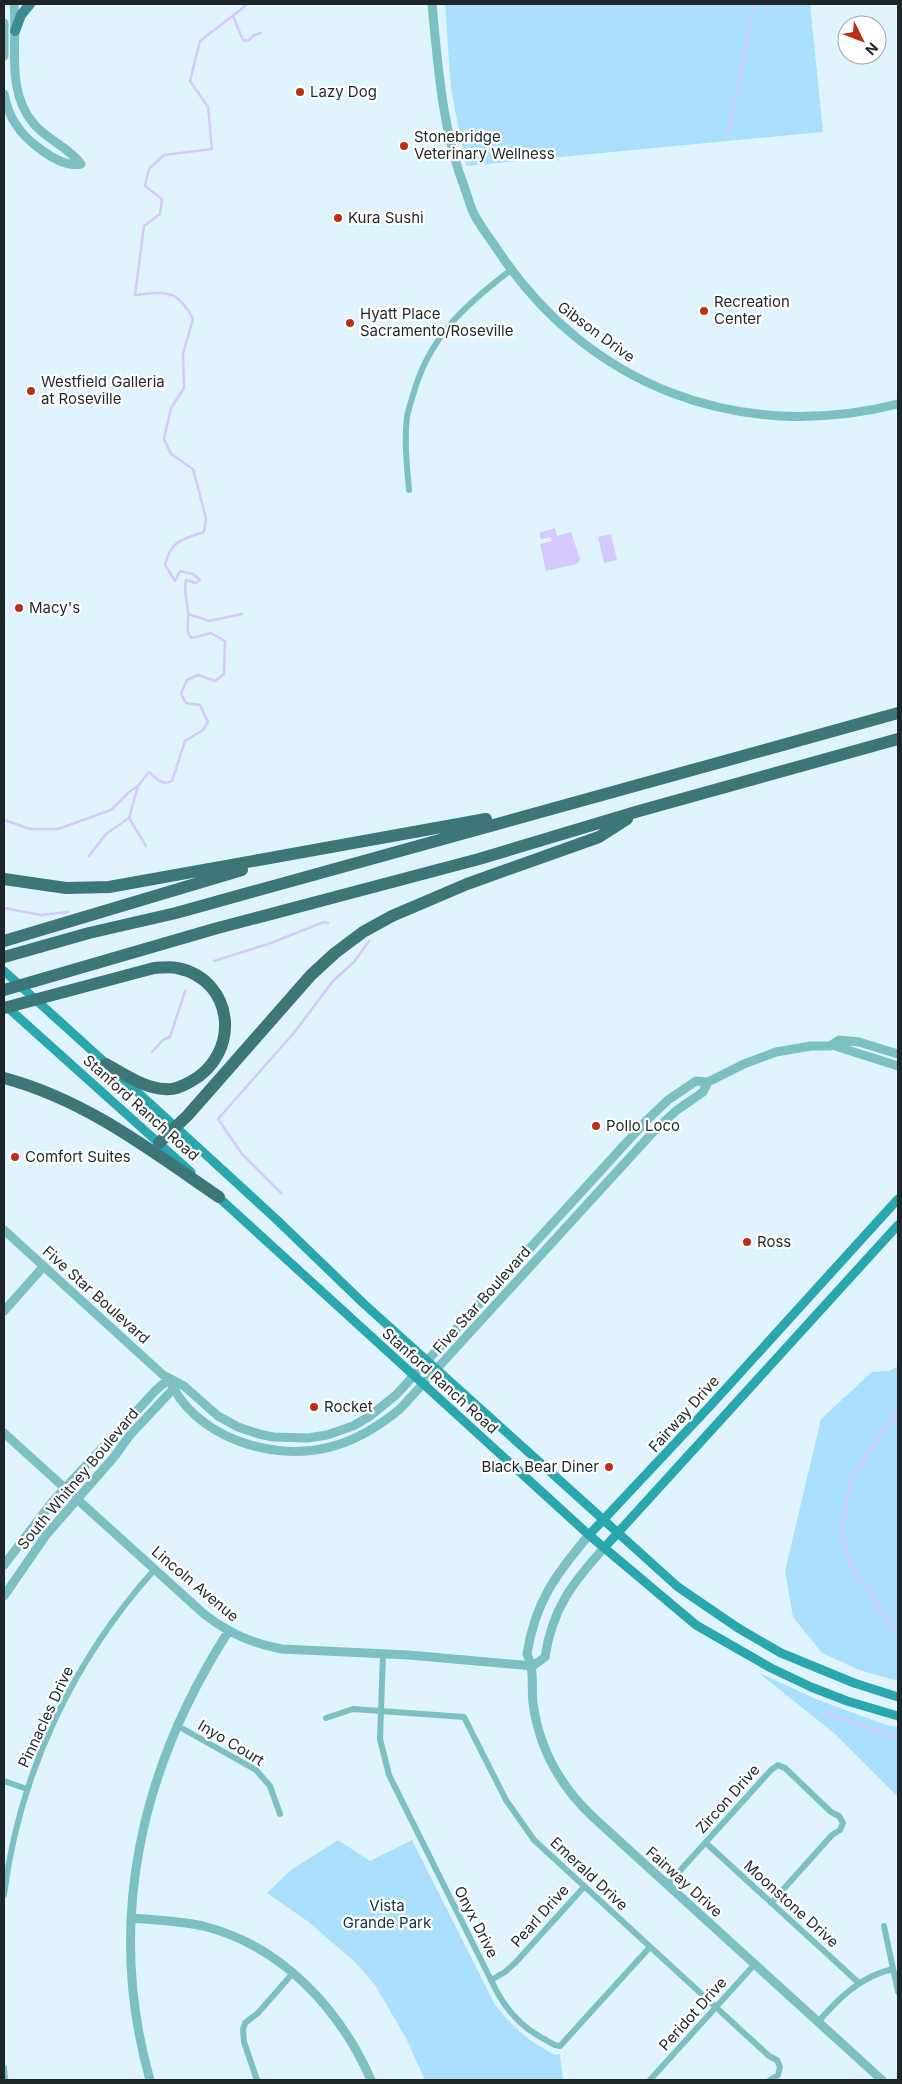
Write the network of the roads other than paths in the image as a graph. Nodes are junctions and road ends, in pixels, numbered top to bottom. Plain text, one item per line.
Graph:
1 (14, 4) edge
2 (30, 4) edge
3 (432, 4) edge
4 (4, 23) edge
5 (15, 31) junction
6 (4, 56) edge
7 (4, 94) edge
8 (511, 270) junction
9 (898, 404) edge
10 (409, 490) dead end
11 (898, 713) edge
12 (898, 739) edge
13 (639, 811) junction
14 (523, 816) junction
15 (317, 850) junction
16 (4, 879) edge
17 (4, 941) edge
18 (4, 957) edge
19 (4, 971) edge
20 (4, 990) edge
21 (4, 1004) edge
22 (4, 1008) edge
23 (832, 1045) junction
24 (898, 1054) edge
25 (106, 1064) junction
26 (898, 1066) edge
27 (4, 1078) edge
28 (708, 1082) junction
29 (176, 1127) junction
30 (159, 1143) junction
31 (219, 1197) junction
32 (898, 1198) edge
33 (898, 1225) edge
34 (4, 1230) edge
35 (44, 1266) junction
36 (487, 1293) junction
37 (498, 1303) junction
38 (4, 1311) edge
39 (758, 1353) junction
40 (427, 1361) junction
41 (771, 1364) junction
42 (437, 1370) junction
43 (414, 1376) junction
44 (169, 1379) junction
45 (423, 1384) junction
46 (176, 1386) junction
47 (353, 1426) junction
48 (4, 1433) edge
49 (259, 1434) junction
50 (227, 1436) junction
51 (326, 1448) junction
52 (65, 1488) junction
53 (77, 1499) junction
54 (603, 1521) junction
55 (617, 1534) junction
56 (589, 1535) junction
57 (604, 1548) junction
58 (4, 1565) edge
59 (155, 1570) junction
60 (4, 1596) edge
61 (228, 1632) junction
62 (383, 1654) junction
63 (533, 1666) junction
64 (898, 1697) edge
65 (381, 1710) junction
66 (898, 1716) edge
67 (326, 1718) dead end
68 (176, 1725) junction
69 (4, 1781) edge
70 (28, 1789) junction
71 (280, 1814) dead end
72 (706, 1843) junction
73 (667, 1885) junction
74 (584, 1887) junction
75 (4, 1895) edge
76 (771, 1903) junction
77 (132, 1918) junction
78 (884, 1926) dead end
79 (650, 1947) junction
80 (754, 1965) junction
81 (893, 1969) junction
82 (293, 1973) junction
83 (491, 1980) junction
84 (859, 1983) junction
85 (898, 1992) edge
86 (716, 2007) junction
87 (818, 2022) junction
88 (4, 2068) edge
89 (5, 2080) edge
90 (150, 2080) edge
91 (257, 2080) edge
92 (371, 2080) edge
93 (650, 2080) edge
94 (770, 2080) edge
95 (882, 2080) edge

1 - 5 street
2 - 5 main road
3 - 8 street, Gibson Drive
4 - 6 street
5 - 7 street
8 - 9 street, Gibson Drive
8 - 10 street
11 - 14 highway
12 - 13 highway
13 - 20 highway
13 - 29 highway
14 - 15 highway
14 - 18 highway
15 - 16 highway
15 - 17 highway
19 - 25 main road, Stanford Ranch Road
21 - 30 main road, Stanford Ranch Road
22 - 25 highway
23 - 24 street, Five Star Boulevard
23 - 26 street, Five Star Boulevard
23 - 28 street, Five Star Boulevard
25 - 29 main road, Stanford Ranch Road
27 - 31 highway
28 - 36 street, Five Star Boulevard
28 - 37 street, Five Star Boulevard
29 - 30 highway
29 - 40 main road, Stanford Ranch Road
30 - 31 main road, Stanford Ranch Road
31 - 43 main road, Stanford Ranch Road
32 - 39 main road, Fairway Drive
33 - 41 main road, Fairway Drive
34 - 35 street, Five Star Boulevard
35 - 38 street
35 - 44 street, Five Star Boulevard
36 - 37 street
36 - 40 street, Five Star Boulevard
37 - 42 street, Five Star Boulevard
39 - 41 main road
39 - 54 main road, Fairway Drive
40 - 42 main road, Stanford Ranch Road
40 - 43 street, Five Star Boulevard
41 - 55 main road, Fairway Drive
42 - 45 street, Five Star Boulevard
42 - 54 main road, Stanford Ranch Road
43 - 45 main road, Stanford Ranch Road
43 - 47 street, Five Star Boulevard
44 - 46 street, Five Star Boulevard
44 - 52 street, South Whitney Boulevard
45 - 51 street, Five Star Boulevard
45 - 56 main road, Stanford Ranch Road
46 - 49 street, Five Star Boulevard
46 - 50 street, Five Star Boulevard
46 - 53 street, South Whitney Boulevard
47 - 49 street, Five Star Boulevard
47 - 51 street
48 - 52 street, Lincoln Avenue
49 - 50 street
50 - 51 street, Five Star Boulevard
52 - 53 street, Lincoln Avenue
52 - 58 street, South Whitney Boulevard
53 - 59 street, Lincoln Avenue
53 - 60 street, South Whitney Boulevard
54 - 55 main road, Stanford Ranch Road
54 - 56 main road, Fairway Drive
55 - 57 main road, Fairway Drive
55 - 64 main road, Stanford Ranch Road
56 - 57 main road, Stanford Ranch Road
56 - 63 street, Fairway Drive
57 - 63 street, Fairway Drive
57 - 66 main road, Stanford Ranch Road
59 - 61 street, Lincoln Avenue
59 - 70 street, Pinnacles Drive
61 - 62 street, Lincoln Avenue
61 - 68 street
62 - 63 street, Lincoln Avenue
62 - 65 street, Onyx Drive
63 - 73 street, Fairway Drive
65 - 67 street
65 - 74 street, Emerald Drive
65 - 83 street, Onyx Drive
68 - 71 street, Inyo Court
68 - 77 street
69 - 70 street
70 - 75 street, Pinnacles Drive
72 - 73 street, Zircon Drive
72 - 76 street, Moonstone Drive
72 - 76 street, Zircon Drive
73 - 80 street, Fairway Drive
74 - 79 street, Emerald Drive
74 - 83 street, Pearl Drive
76 - 84 street, Moonstone Drive
77 - 82 street
77 - 90 street
78 - 81 street
79 - 83 street, Onyx Drive
79 - 86 street, Emerald Drive
80 - 86 street, Peridot Drive
80 - 87 street, Fairway Drive
81 - 84 street
81 - 85 street
82 - 91 street
82 - 92 street
84 - 87 street
86 - 93 street, Peridot Drive
86 - 94 street, Emerald Drive
87 - 95 street, Fairway Drive
88 - 89 street

